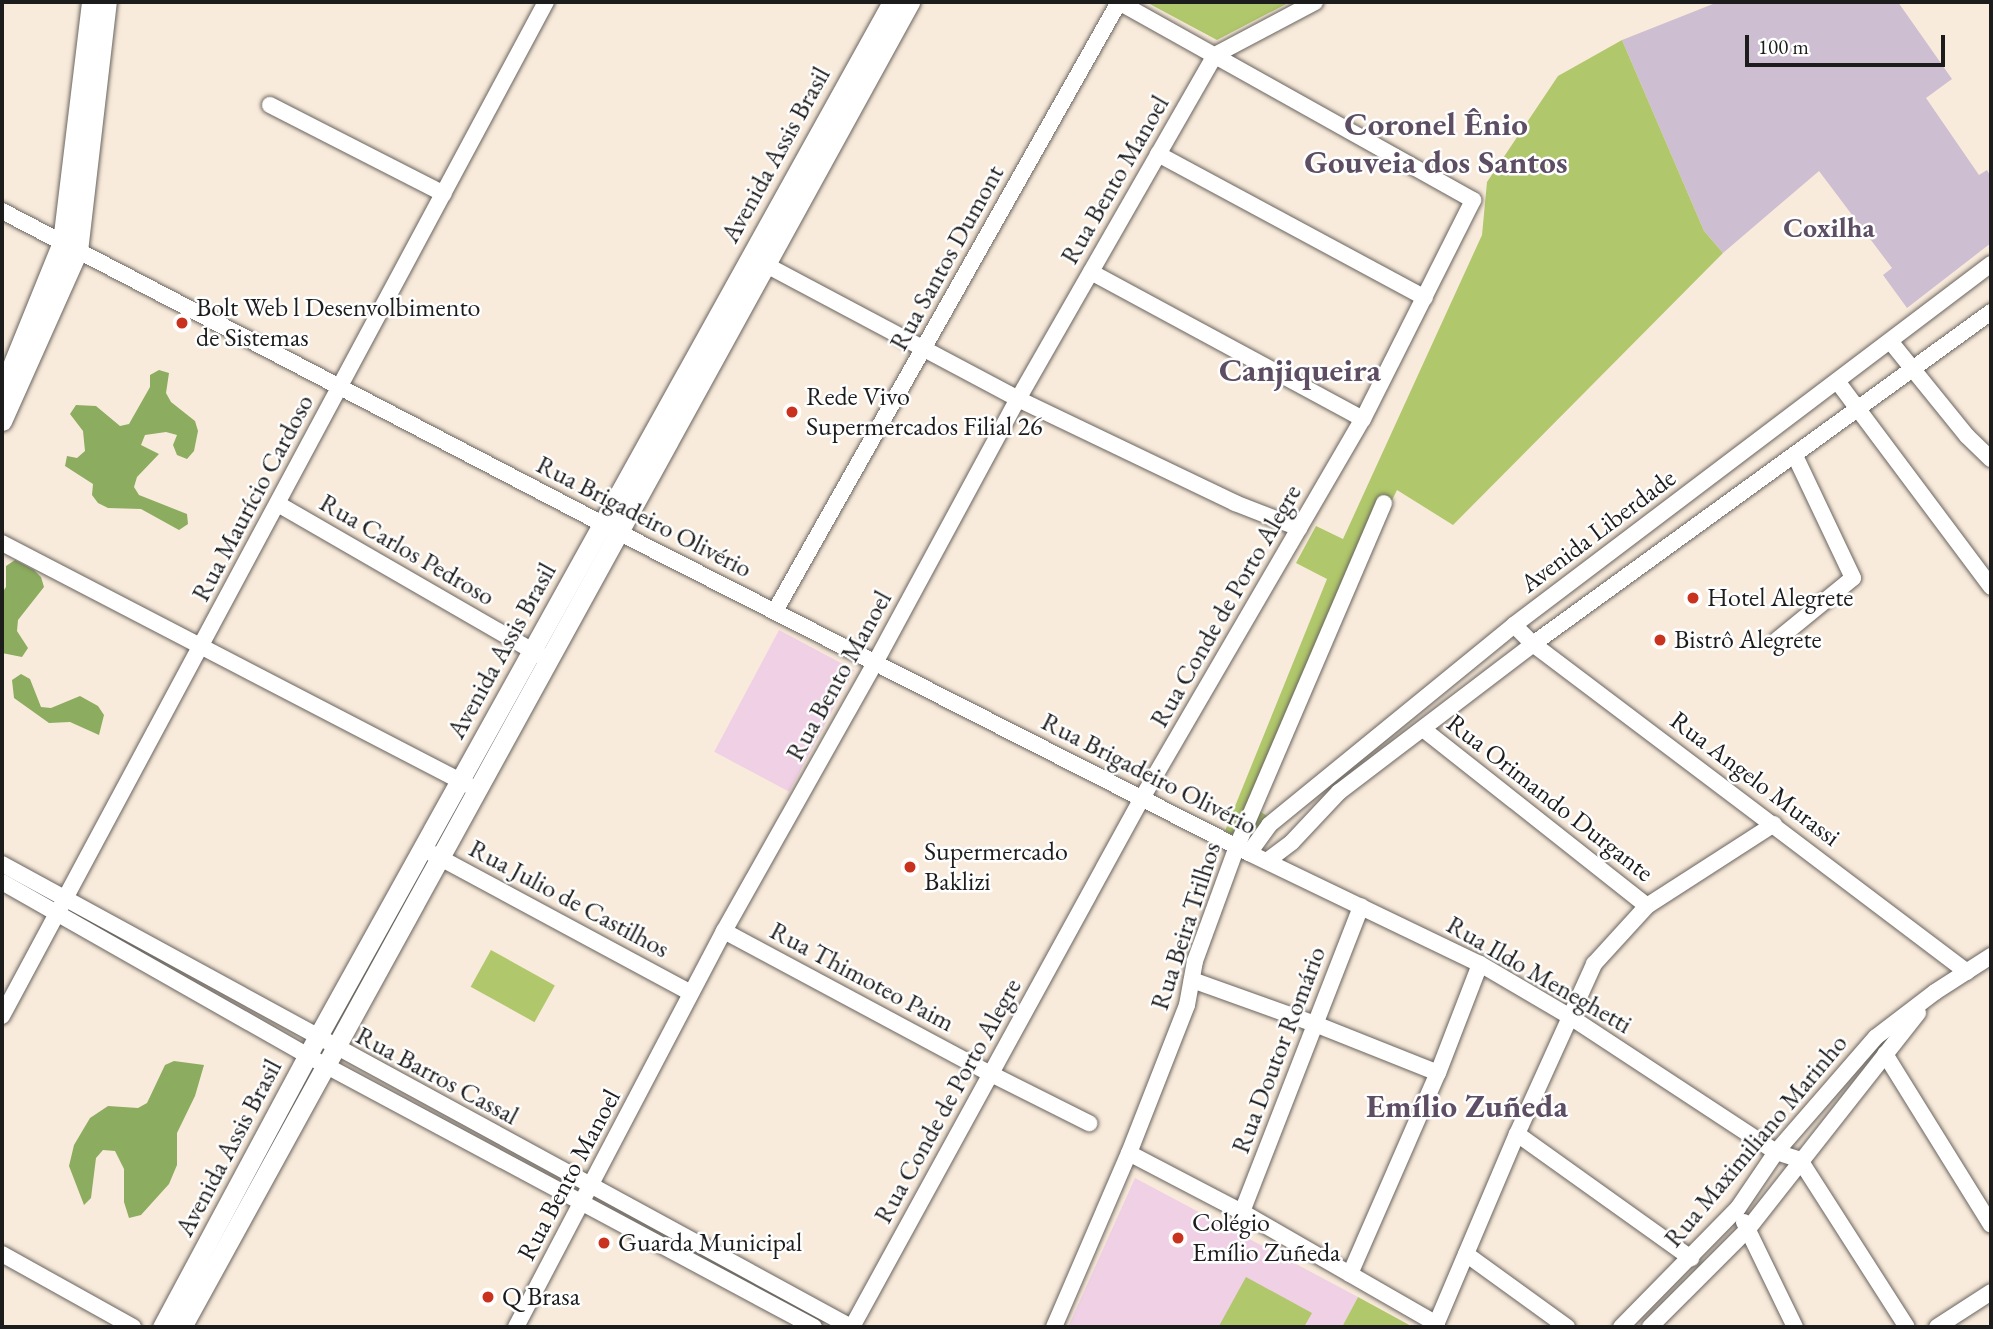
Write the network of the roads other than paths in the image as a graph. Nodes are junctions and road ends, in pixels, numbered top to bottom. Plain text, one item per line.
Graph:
1 (91, 2) edge
2 (107, 2) edge
3 (546, 2) edge
4 (892, 2) edge
5 (910, 2) edge
6 (1119, 2) edge
7 (1315, 2) edge
8 (93, 46) junction
9 (1215, 55) junction
10 (270, 105) dead end
11 (820, 147) junction
12 (1158, 154) junction
13 (444, 194) junction
14 (2, 211) edge
15 (70, 247) junction
16 (757, 260) junction
17 (1991, 264) edge
18 (1091, 272) junction
19 (1425, 298) junction
20 (1991, 312) edge
21 (1890, 341) junction
22 (925, 348) junction
23 (1912, 371) junction
24 (1837, 381) junction
25 (341, 388) junction
26 (1017, 399) junction
27 (3, 406) edge
28 (1858, 410) junction
29 (1363, 419) junction
30 (1795, 456) junction
31 (1991, 459) edge
32 (1384, 503) dead end
33 (278, 504) junction
34 (610, 528) junction
35 (1299, 528) junction
36 (2, 543) edge
37 (1991, 587) edge
38 (775, 611) junction
39 (1514, 625) junction
40 (1777, 639) dead end
41 (202, 644) junction
42 (1533, 644) junction
43 (540, 655) junction
44 (875, 663) junction
45 (1423, 729) junction
46 (1364, 747) junction
47 (1377, 764) junction
48 (468, 785) junction
49 (1142, 798) junction
50 (1774, 824) junction
51 (1243, 849) junction
52 (430, 853) junction
53 (1267, 860) junction
54 (2, 864) edge
55 (2, 882) edge
56 (62, 906) junction
57 (1361, 906) junction
58 (1647, 906) junction
59 (724, 931) junction
60 (1991, 956) edge
61 (182, 964) junction
62 (1480, 964) junction
63 (1967, 972) junction
64 (173, 979) junction
65 (1192, 980) junction
66 (1935, 992) junction
67 (691, 993) junction
68 (2, 1016) edge
69 (1572, 1018) junction
70 (1315, 1024) junction
71 (317, 1038) junction
72 (1885, 1054) junction
73 (308, 1056) junction
74 (331, 1057) junction
75 (1438, 1073) junction
76 (991, 1074) junction
77 (1089, 1123) dead end
78 (1517, 1133) junction
79 (272, 1143) junction
80 (1776, 1152) junction
81 (1129, 1153) junction
82 (1800, 1160) junction
83 (591, 1186) junction
84 (582, 1204) junction
85 (1242, 1212) junction
86 (1742, 1217) junction
87 (1991, 1225) edge
88 (2, 1254) edge
89 (1466, 1254) junction
90 (1690, 1258) junction
91 (1350, 1274) junction
92 (1991, 1292) edge
93 (1436, 1325) edge
94 (1625, 1326) edge
95 (133, 1327) edge
96 (162, 1327) edge
97 (182, 1327) edge
98 (516, 1327) edge
99 (814, 1327) edge
100 (852, 1327) edge
101 (1054, 1327) edge
102 (1567, 1327) edge
103 (1650, 1327) edge
104 (1795, 1327) edge
105 (1907, 1327) edge
106 (1937, 1327) edge

1 - 8 main road
2 - 8 main road
3 - 13 street, Rua Maurício Cardoso
4 - 11 main road, Avenida Assis Brasil
5 - 11 main road, Avenida Assis Brasil
6 - 9 street
6 - 22 street, Rua Santos Dumont
7 - 9 street
8 - 15 main road
9 - 12 street, Rua Bento Manoel
9 - 19 street, Rua Conde de Porto Alegre
10 - 13 street
11 - 16 main road, Avenida Assis Brasil
12 - 18 street, Rua Bento Manoel
12 - 19 street
13 - 25 street, Rua Maurício Cardoso
14 - 15 street, Rua Brigadeiro Olivério
15 - 25 street, Rua Brigadeiro Olivério
15 - 27 main road
16 - 22 street
16 - 34 main road, Avenida Assis Brasil
17 - 21 street, Avenida Liberdade
18 - 26 street, Rua Bento Manoel
18 - 29 street
19 - 29 street, Rua Conde de Porto Alegre
20 - 23 street, Avenida Liberdade
21 - 23 street
21 - 24 street, Avenida Liberdade
22 - 26 street
22 - 38 street, Rua Santos Dumont
23 - 28 street, Avenida Liberdade
23 - 31 street
24 - 28 street
24 - 39 street, Avenida Liberdade
25 - 33 street, Rua Maurício Cardoso
25 - 34 street, Rua Brigadeiro Olivério
26 - 35 street
26 - 44 street, Rua Bento Manoel
28 - 30 street, Avenida Liberdade
28 - 37 street
29 - 35 street, Rua Conde de Porto Alegre
30 - 40 street
30 - 42 street, Avenida Liberdade
32 - 51 street, Rua Beira Trilhos
33 - 41 street, Rua Maurício Cardoso
33 - 43 street, Rua Carlos Pedroso
34 - 38 street, Rua Brigadeiro Olivério
34 - 43 main road, Avenida Assis Brasil
35 - 49 street, Rua Conde de Porto Alegre
36 - 41 street
38 - 44 street, Rua Brigadeiro Olivério
39 - 42 street, Rua Angelo Murassi
39 - 46 street, Avenida Liberdade
41 - 48 street
41 - 56 street, Rua Maurício Cardoso
42 - 45 street, Avenida Liberdade
42 - 50 street, Rua Angelo Murassi
43 - 48 main road, Avenida Assis Brasil
44 - 49 street, Rua Brigadeiro Olivério
44 - 59 street, Rua Bento Manoel
45 - 47 street, Avenida Liberdade
45 - 58 street, Rua Orimando Durgante
46 - 47 street
46 - 51 street, Avenida Liberdade
47 - 53 street, Avenida Liberdade
48 - 52 main road, Avenida Assis Brasil
49 - 51 street, Rua Brigadeiro Olivério
49 - 76 street, Rua Conde de Porto Alegre
50 - 58 street
50 - 63 street, Rua Angelo Murassi
51 - 53 street, Rua Brigadeiro Olivério
51 - 65 street, Rua Beira Trilhos
52 - 67 street, Rua Julio de Castilhos
52 - 71 main road, Avenida Assis Brasil
52 - 74 main road, Avenida Assis Brasil
53 - 57 street, Rua Ildo Meneghetti
54 - 56 street, Rua Barros Cassal
55 - 56 street, Rua Barros Cassal
56 - 61 street, Rua Barros Cassal
56 - 64 street, Rua Barros Cassal
56 - 68 street, Rua Maurício Cardoso
57 - 62 street, Rua Ildo Meneghetti
57 - 70 street, Rua Doutor Romário
58 - 69 street
59 - 67 street, Rua Bento Manoel
59 - 76 street, Rua Thimoteo Paim
60 - 63 street, Rua Maximiliano Marinho
61 - 64 street
61 - 71 street, Rua Barros Cassal
62 - 69 street, Rua Ildo Meneghetti
62 - 75 street
63 - 66 street, Rua Maximiliano Marinho
64 - 73 street, Rua Barros Cassal
65 - 70 street
65 - 81 street, Rua Beira Trilhos
66 - 72 street, Rua Maximiliano Marinho
66 - 80 street, Rua Maximiliano Marinho
67 - 83 street, Rua Bento Manoel
69 - 78 street
69 - 80 street, Rua Ildo Meneghetti
70 - 75 street
70 - 85 street, Rua Doutor Romário
71 - 73 main road, Avenida Assis Brasil
71 - 74 street, Rua Barros Cassal
72 - 82 street, Rua Maximiliano Marinho
72 - 87 street
73 - 74 street, Rua Barros Cassal
73 - 79 main road, Avenida Assis Brasil
74 - 79 main road, Avenida Assis Brasil
74 - 83 street, Rua Barros Cassal
74 - 84 street, Rua Barros Cassal
75 - 91 street
76 - 77 street, Rua Thimoteo Paim
76 - 100 street, Rua Conde de Porto Alegre
78 - 89 street
78 - 90 street
79 - 96 main road, Avenida Assis Brasil
79 - 97 main road, Avenida Assis Brasil
80 - 82 street, Rua Ildo Meneghetti
80 - 86 street, Rua Maximiliano Marinho
81 - 85 street
81 - 101 street, Rua Beira Trilhos
82 - 86 street, Rua Maximiliano Marinho
82 - 105 street
83 - 84 street, Rua Bento Manoel
83 - 100 street, Rua Barros Cassal
84 - 98 street, Rua Bento Manoel
84 - 99 street, Rua Barros Cassal
85 - 91 street
86 - 90 street, Rua Maximiliano Marinho
86 - 103 street, Rua Maximiliano Marinho
86 - 104 street
88 - 95 street
89 - 93 street
89 - 102 street
90 - 94 street, Rua Maximiliano Marinho
91 - 93 street
92 - 106 street

